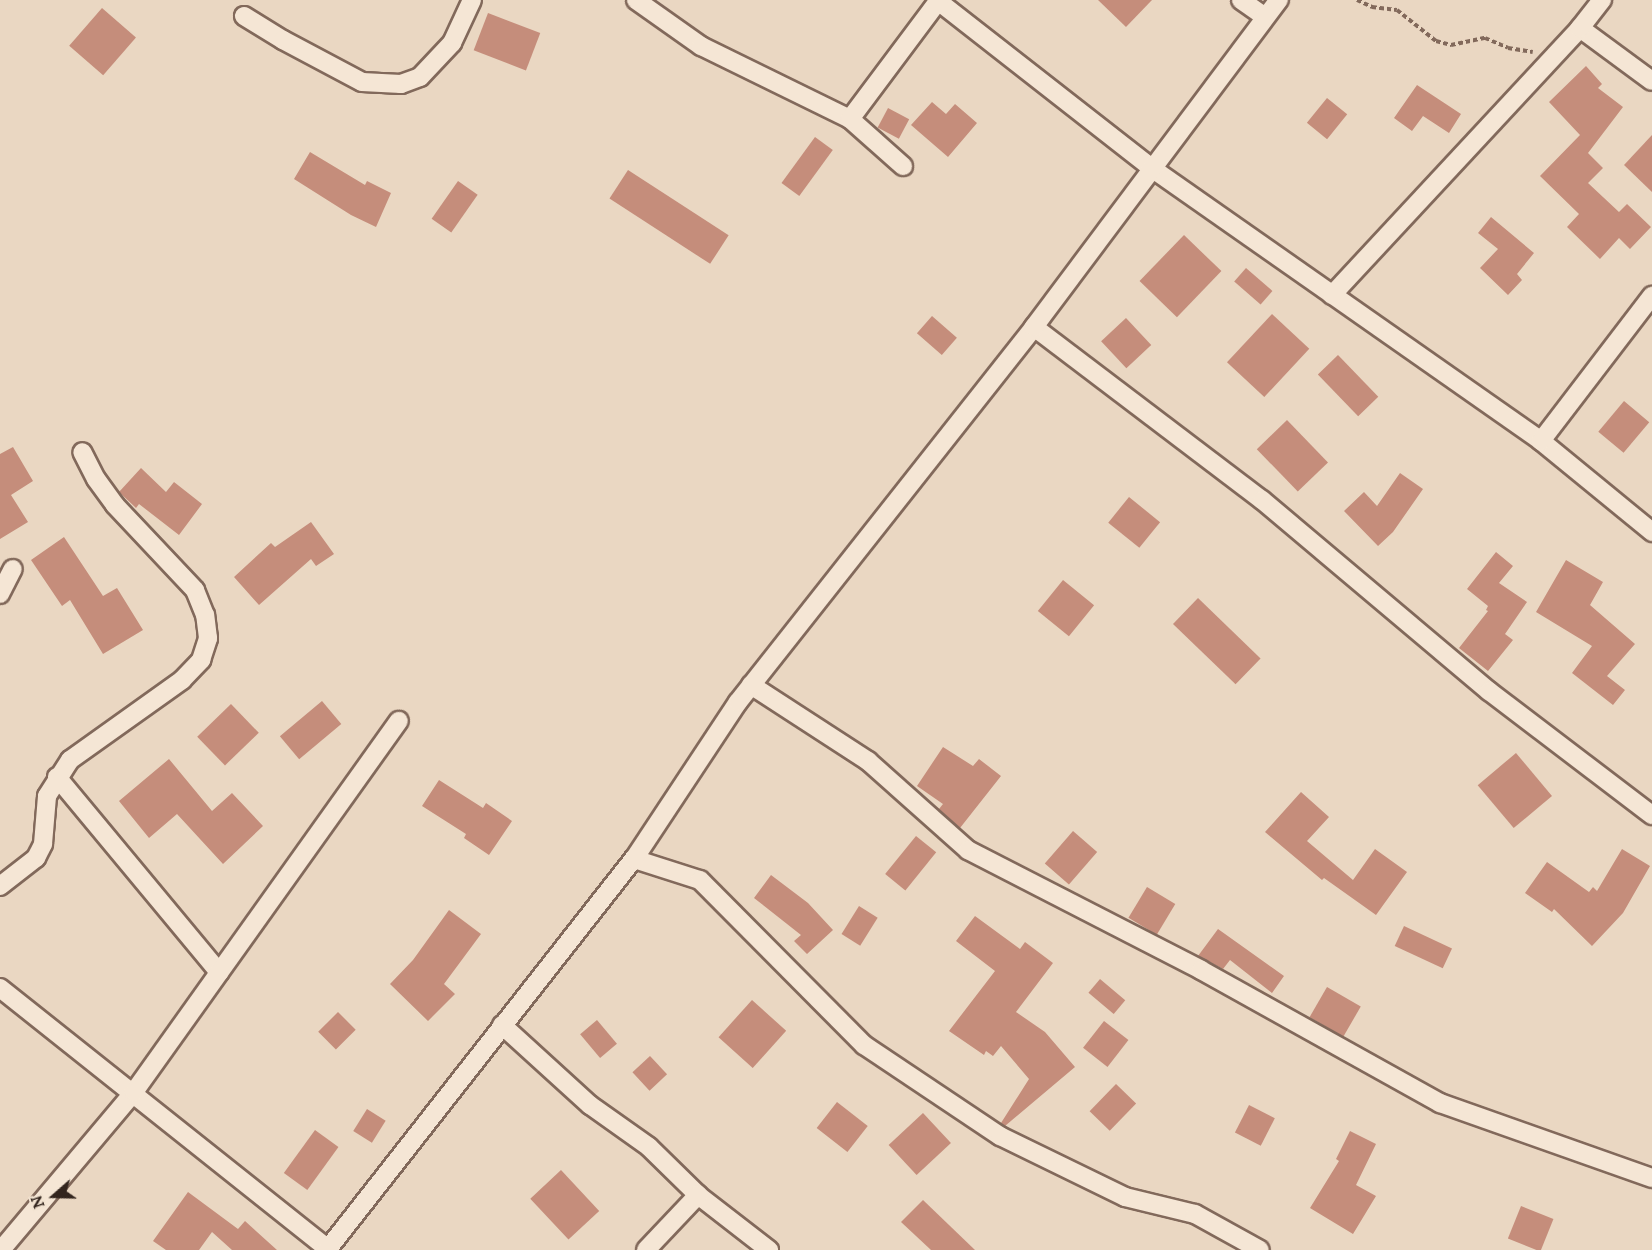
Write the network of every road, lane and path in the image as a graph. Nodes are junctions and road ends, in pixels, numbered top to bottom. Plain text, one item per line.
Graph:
1 (472, 0) edge
2 (636, 0) edge
3 (939, 0) edge
4 (1241, 0) edge
5 (1279, 0) edge
6 (1357, 0) edge
7 (1602, 0) edge
8 (244, 16) dead end
9 (1265, 17) junction
10 (1580, 28) junction
11 (1555, 55) junction
12 (1652, 81) edge
13 (850, 118) junction
14 (903, 166) dead end
15 (1153, 169) junction
16 (1332, 295) junction
17 (1652, 296) edge
18 (1034, 327) junction
19 (1541, 441) junction
20 (82, 452) dead end
21 (1652, 532) edge
22 (13, 568) dead end
23 (0, 594) edge
24 (751, 685) junction
25 (399, 721) dead end
26 (57, 777) junction
27 (1652, 815) edge
28 (634, 859) junction
29 (0, 886) edge
30 (219, 972) junction
31 (3, 996) edge
32 (502, 1025) junction
33 (134, 1092) junction
34 (1652, 1178) edge
35 (698, 1195) junction
36 (2, 1250) edge
37 (328, 1250) edge
38 (646, 1250) edge
39 (770, 1250) edge
40 (1260, 1250) edge

1 - 8 street
2 - 13 street
3 - 13 street
3 - 15 street
4 - 9 street
5 - 9 street
6 - 11 path
7 - 10 street
9 - 15 street
10 - 11 street
10 - 12 street
11 - 16 street
13 - 14 street
15 - 16 street
15 - 18 street
16 - 19 street
17 - 19 street
18 - 24 street
18 - 27 street
19 - 21 street
20 - 26 street
22 - 23 street
24 - 28 street
24 - 34 street
25 - 30 street
26 - 29 street
26 - 30 street
28 - 32 street
28 - 40 street
30 - 33 street
31 - 33 street
32 - 35 street
32 - 37 street
33 - 36 street
33 - 37 street
35 - 38 street
35 - 39 street

